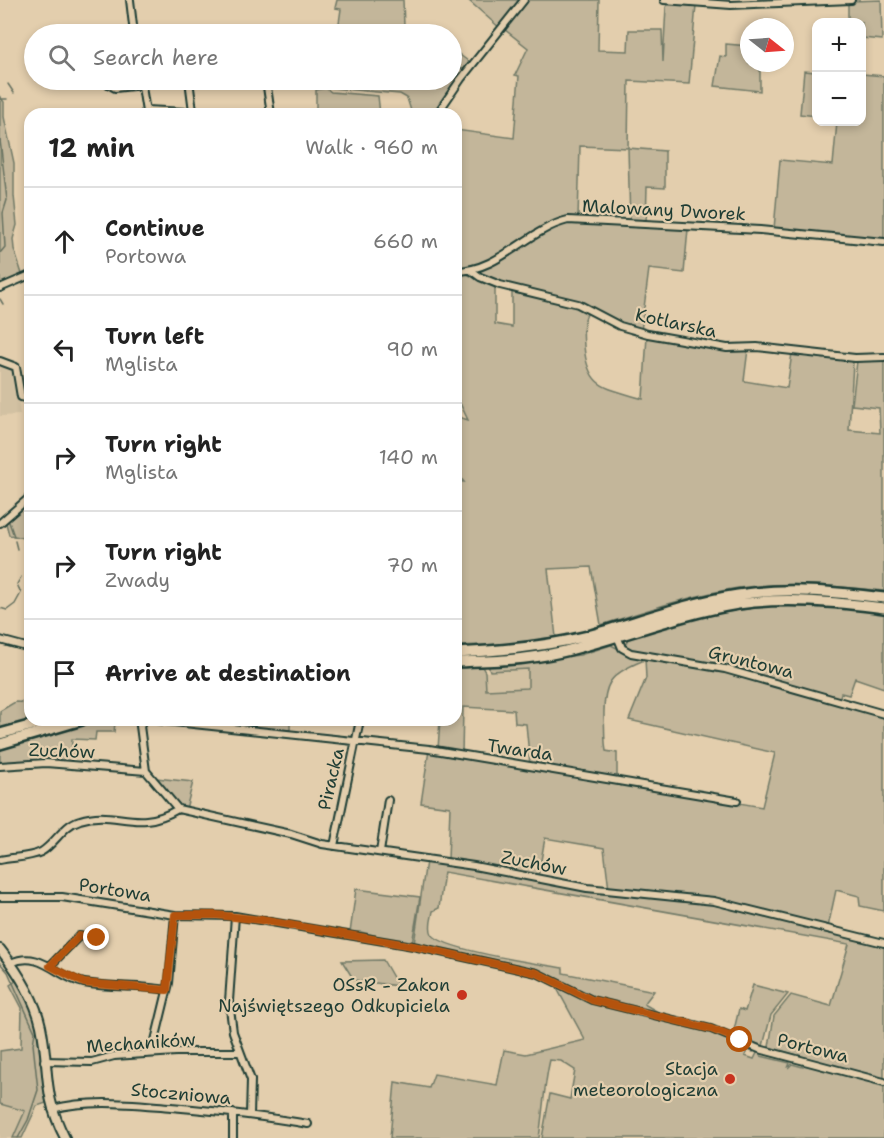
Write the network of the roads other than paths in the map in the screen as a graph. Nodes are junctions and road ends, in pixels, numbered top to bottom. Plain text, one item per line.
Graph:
1 (130, 0) edge
2 (524, 0) edge
3 (664, 0) edge
4 (851, 0) edge
5 (133, 24) edge
6 (462, 78) edge
7 (142, 90) edge
8 (190, 90) edge
9 (267, 90) edge
10 (453, 90) edge
11 (145, 108) edge
12 (193, 108) edge
13 (270, 108) edge
14 (441, 108) edge
15 (884, 242) edge
16 (462, 271) edge
17 (472, 271) junction
18 (24, 278) edge
19 (0, 288) edge
20 (884, 357) edge
21 (0, 361) edge
22 (24, 398) edge
23 (24, 502) edge
24 (0, 523) edge
25 (884, 598) edge
26 (884, 608) edge
27 (617, 636) junction
28 (0, 640) edge
29 (24, 646) edge
30 (462, 653) edge
31 (462, 662) edge
32 (884, 714) edge
33 (29, 726) edge
34 (62, 726) edge
35 (141, 726) edge
36 (216, 726) edge
37 (359, 726) edge
38 (0, 734) edge
39 (356, 740) junction
40 (0, 744) edge
41 (0, 766) edge
42 (146, 771) junction
43 (388, 800) dead end
44 (737, 801) dead end
45 (178, 809) junction
46 (334, 846) junction
47 (380, 852) junction
48 (0, 860) edge
49 (0, 897) edge
50 (175, 915) junction
51 (235, 916) junction
52 (97, 938) dead end
53 (884, 943) edge
54 (0, 949) edge
55 (11, 963) junction
56 (50, 966) junction
57 (167, 990) junction
58 (240, 1052) junction
59 (152, 1053) junction
60 (44, 1061) junction
61 (884, 1082) edge
62 (52, 1109) junction
63 (233, 1113) junction
64 (250, 1115) junction
65 (308, 1124) dead end
66 (65, 1138) edge
67 (233, 1138) edge

1 - 5 street
2 - 6 street
3 - 4 street
7 - 11 street
8 - 12 street
9 - 13 street
10 - 14 street
15 - 17 street, Malowany Dworek
16 - 17 street, Malowany Dworek
17 - 20 street, Kotlarska
18 - 19 street
21 - 22 street
23 - 24 street
25 - 30 main road
26 - 27 main road
27 - 31 main road
27 - 32 street, Gruntowa
28 - 29 street
33 - 38 main road
34 - 40 main road
35 - 42 street
36 - 39 street, Twarda
37 - 39 street, Piracka
39 - 44 street, Twarda
39 - 46 street, Piracka
41 - 42 street, Zuchów
42 - 45 street
43 - 47 street
45 - 46 street, Zuchów
45 - 48 street
46 - 47 street, Zuchów
47 - 53 street, Zuchów
49 - 50 street, Portowa
50 - 51 street, Portowa
50 - 57 street
51 - 58 street
51 - 61 street, Portowa
52 - 56 street
54 - 55 street
55 - 56 street
55 - 60 street
56 - 57 street
57 - 59 street
58 - 59 street, Mechaników
58 - 64 street
59 - 60 street, Mechaników
60 - 62 street
62 - 63 street, Stoczniowa
62 - 66 street
63 - 64 street, Stoczniowa
63 - 67 street
64 - 65 street, Stoczniowa

